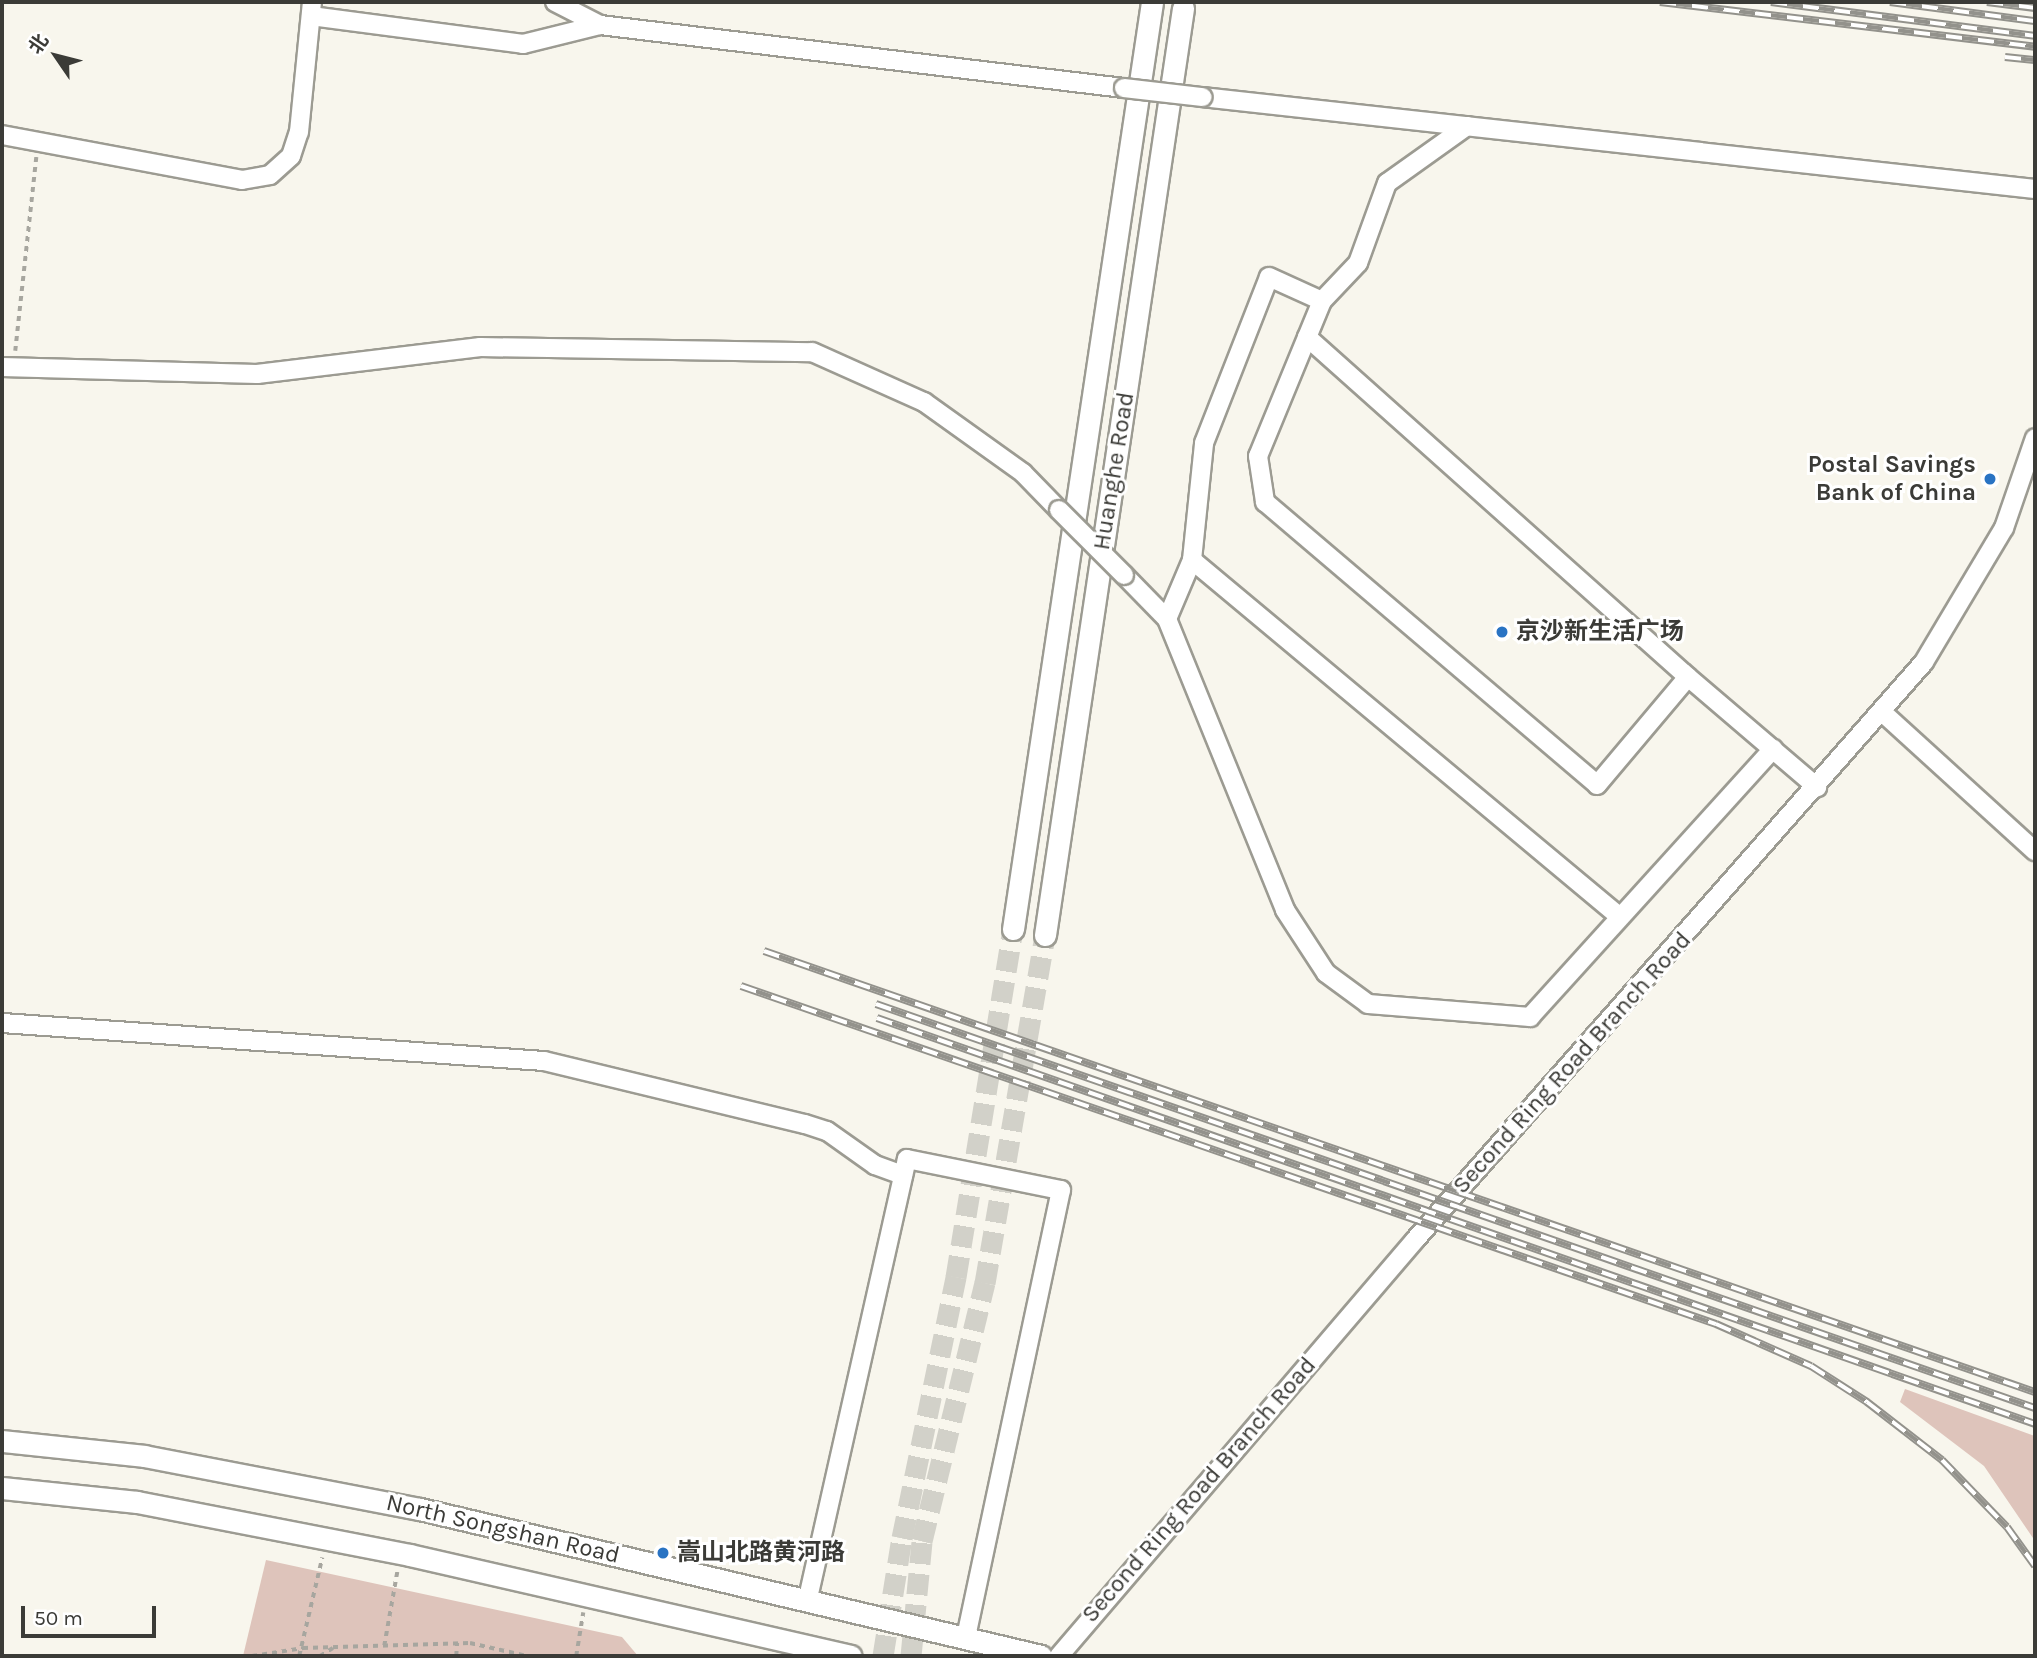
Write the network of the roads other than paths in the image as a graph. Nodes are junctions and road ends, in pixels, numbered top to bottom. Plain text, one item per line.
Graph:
1 (555, 2) edge
2 (1152, 2) edge
3 (1183, 8) dead end
4 (312, 9) edge
5 (600, 25) junction
6 (1467, 126) junction
7 (2, 135) edge
8 (2035, 189) edge
9 (1322, 301) junction
10 (1307, 337) junction
11 (8, 367) edge
12 (2035, 438) edge
13 (1192, 560) junction
14 (1167, 619) junction
15 (1688, 677) junction
16 (1882, 712) junction
17 (1773, 749) junction
18 (1817, 787) junction
19 (2035, 851) edge
20 (1620, 917) junction
21 (1013, 929) tunnel mouth
22 (1045, 935) tunnel mouth
23 (2, 1023) edge
24 (903, 1175) junction
25 (2, 1441) edge
26 (2, 1488) edge
27 (808, 1598) junction
28 (966, 1637) junction
29 (851, 1656) edge
30 (1041, 1656) edge
31 (1059, 1656) edge

1 - 5 street
2 - 21 main road, Huanghe Road
3 - 22 main road, Huanghe Road
4 - 5 street
4 - 7 street
5 - 6 street, bridge
6 - 8 street
6 - 9 street
9 - 10 street
9 - 13 street
10 - 15 street
10 - 15 street
11 - 14 street, bridge
12 - 16 street, Second Ring Road Branch Road
13 - 14 street
13 - 20 street
14 - 20 street
15 - 17 street
16 - 18 street, Second Ring Road Branch Road
16 - 19 street
17 - 18 street
17 - 20 street
18 - 31 street, Second Ring Road Branch Road
23 - 24 street
24 - 27 street
24 - 28 street
25 - 27 main road, North Songshan Road
26 - 29 main road, North Songshan Road
27 - 28 main road, North Songshan Road
28 - 30 main road, North Songshan Road

